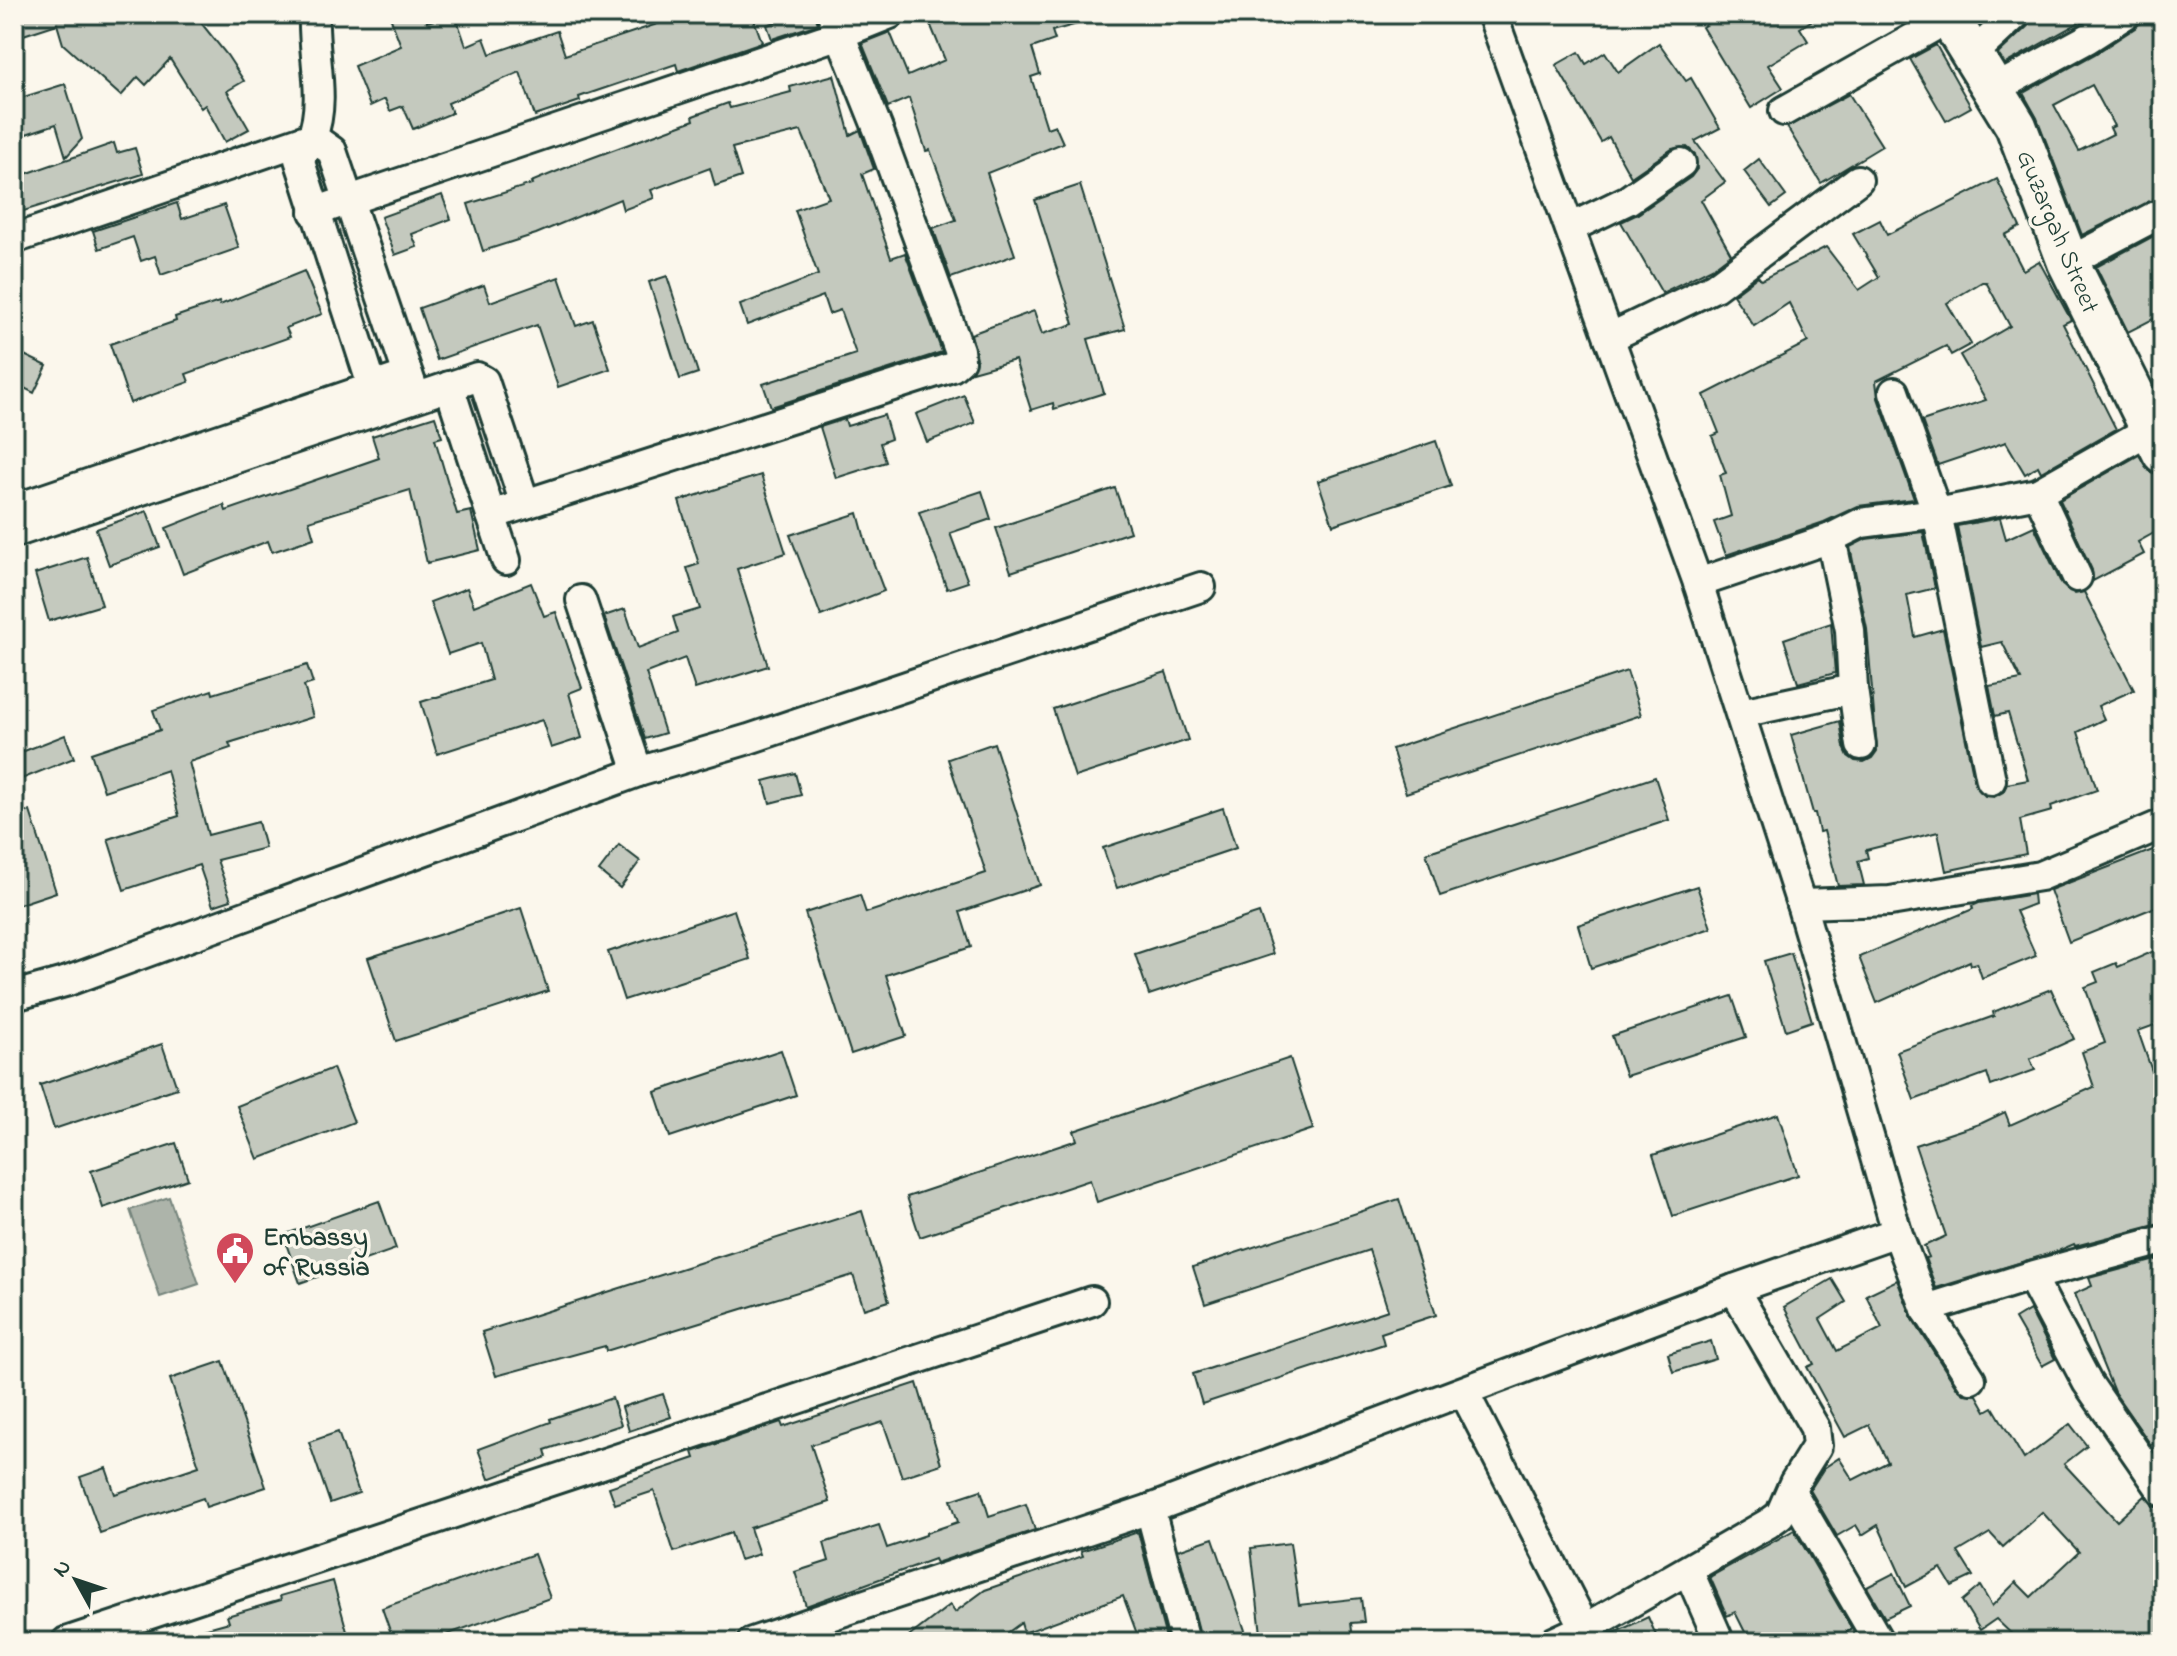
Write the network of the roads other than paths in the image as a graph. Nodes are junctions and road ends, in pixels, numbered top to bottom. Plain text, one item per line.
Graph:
1 (314, 14) edge
2 (890, 14) edge
3 (1492, 14) edge
4 (2016, 14) edge
5 (2126, 14) edge
6 (1948, 16) edge
7 (836, 24) edge
8 (1972, 55) junction
9 (1995, 89) junction
10 (1784, 111) dead end
11 (312, 137) junction
12 (1681, 163) dead end
13 (1858, 180) dead end
14 (348, 200) junction
15 (314, 212) junction
16 (2163, 212) edge
17 (1570, 228) junction
18 (14, 239) edge
19 (2068, 262) junction
20 (1609, 338) junction
21 (412, 386) junction
22 (449, 386) junction
23 (1894, 392) dead end
24 (377, 398) junction
25 (2158, 435) edge
26 (143, 477) junction
27 (2038, 493) junction
28 (525, 504) junction
29 (14, 509) edge
30 (1937, 513) junction
31 (491, 515) junction
32 (14, 533) edge
33 (1831, 538) junction
34 (506, 560) dead end
35 (2077, 577) dead end
36 (1698, 583) junction
37 (1201, 587) dead end
38 (581, 600) dead end
39 (1853, 689) junction
40 (1741, 713) junction
41 (1861, 745) dead end
42 (638, 772) junction
43 (1991, 780) dead end
44 (2163, 824) edge
45 (1801, 904) junction
46 (14, 996) edge
47 (1897, 1232) junction
48 (2163, 1240) edge
49 (2031, 1276) junction
50 (1734, 1289) junction
51 (1092, 1301) dead end
52 (1926, 1309) junction
53 (1971, 1379) dead end
54 (1464, 1392) junction
55 (1791, 1491) junction
56 (2163, 1492) edge
57 (1150, 1509) junction
58 (1688, 1570) junction
59 (1585, 1628) junction
60 (66, 1642) edge
61 (752, 1642) edge
62 (1185, 1642) edge
63 (1554, 1642) edge
64 (1717, 1642) edge
65 (1879, 1642) edge

1 - 11 street
2 - 7 street
3 - 17 street
4 - 8 street
5 - 9 street
6 - 8 street, Guzargah Street
6 - 10 street
7 - 14 street
7 - 28 street
8 - 9 street, Guzargah Street
9 - 19 street, Guzargah Street
11 - 14 street
11 - 15 street
11 - 18 street
12 - 17 street
13 - 20 street
14 - 15 street
14 - 21 street
15 - 24 street
16 - 19 street
17 - 20 street
19 - 25 street, Guzargah Street
20 - 36 street
21 - 22 street
21 - 24 street
22 - 28 street
22 - 31 street
23 - 30 street
24 - 26 street
25 - 27 street
26 - 29 street
26 - 32 street
27 - 30 street
27 - 35 street
28 - 31 street
30 - 33 street
30 - 43 street
31 - 34 street
33 - 36 street
33 - 39 street
36 - 40 street
37 - 42 street
38 - 42 street
39 - 40 street
39 - 41 street
40 - 45 street
42 - 46 street
44 - 45 street
45 - 47 street
47 - 50 street
47 - 52 street
48 - 49 street
49 - 52 street
49 - 56 street
50 - 54 street
50 - 55 street
51 - 60 street
52 - 53 street
54 - 57 street
54 - 59 street
55 - 58 street
55 - 65 street
57 - 61 street
57 - 62 street
58 - 59 street
58 - 64 street
59 - 63 street

